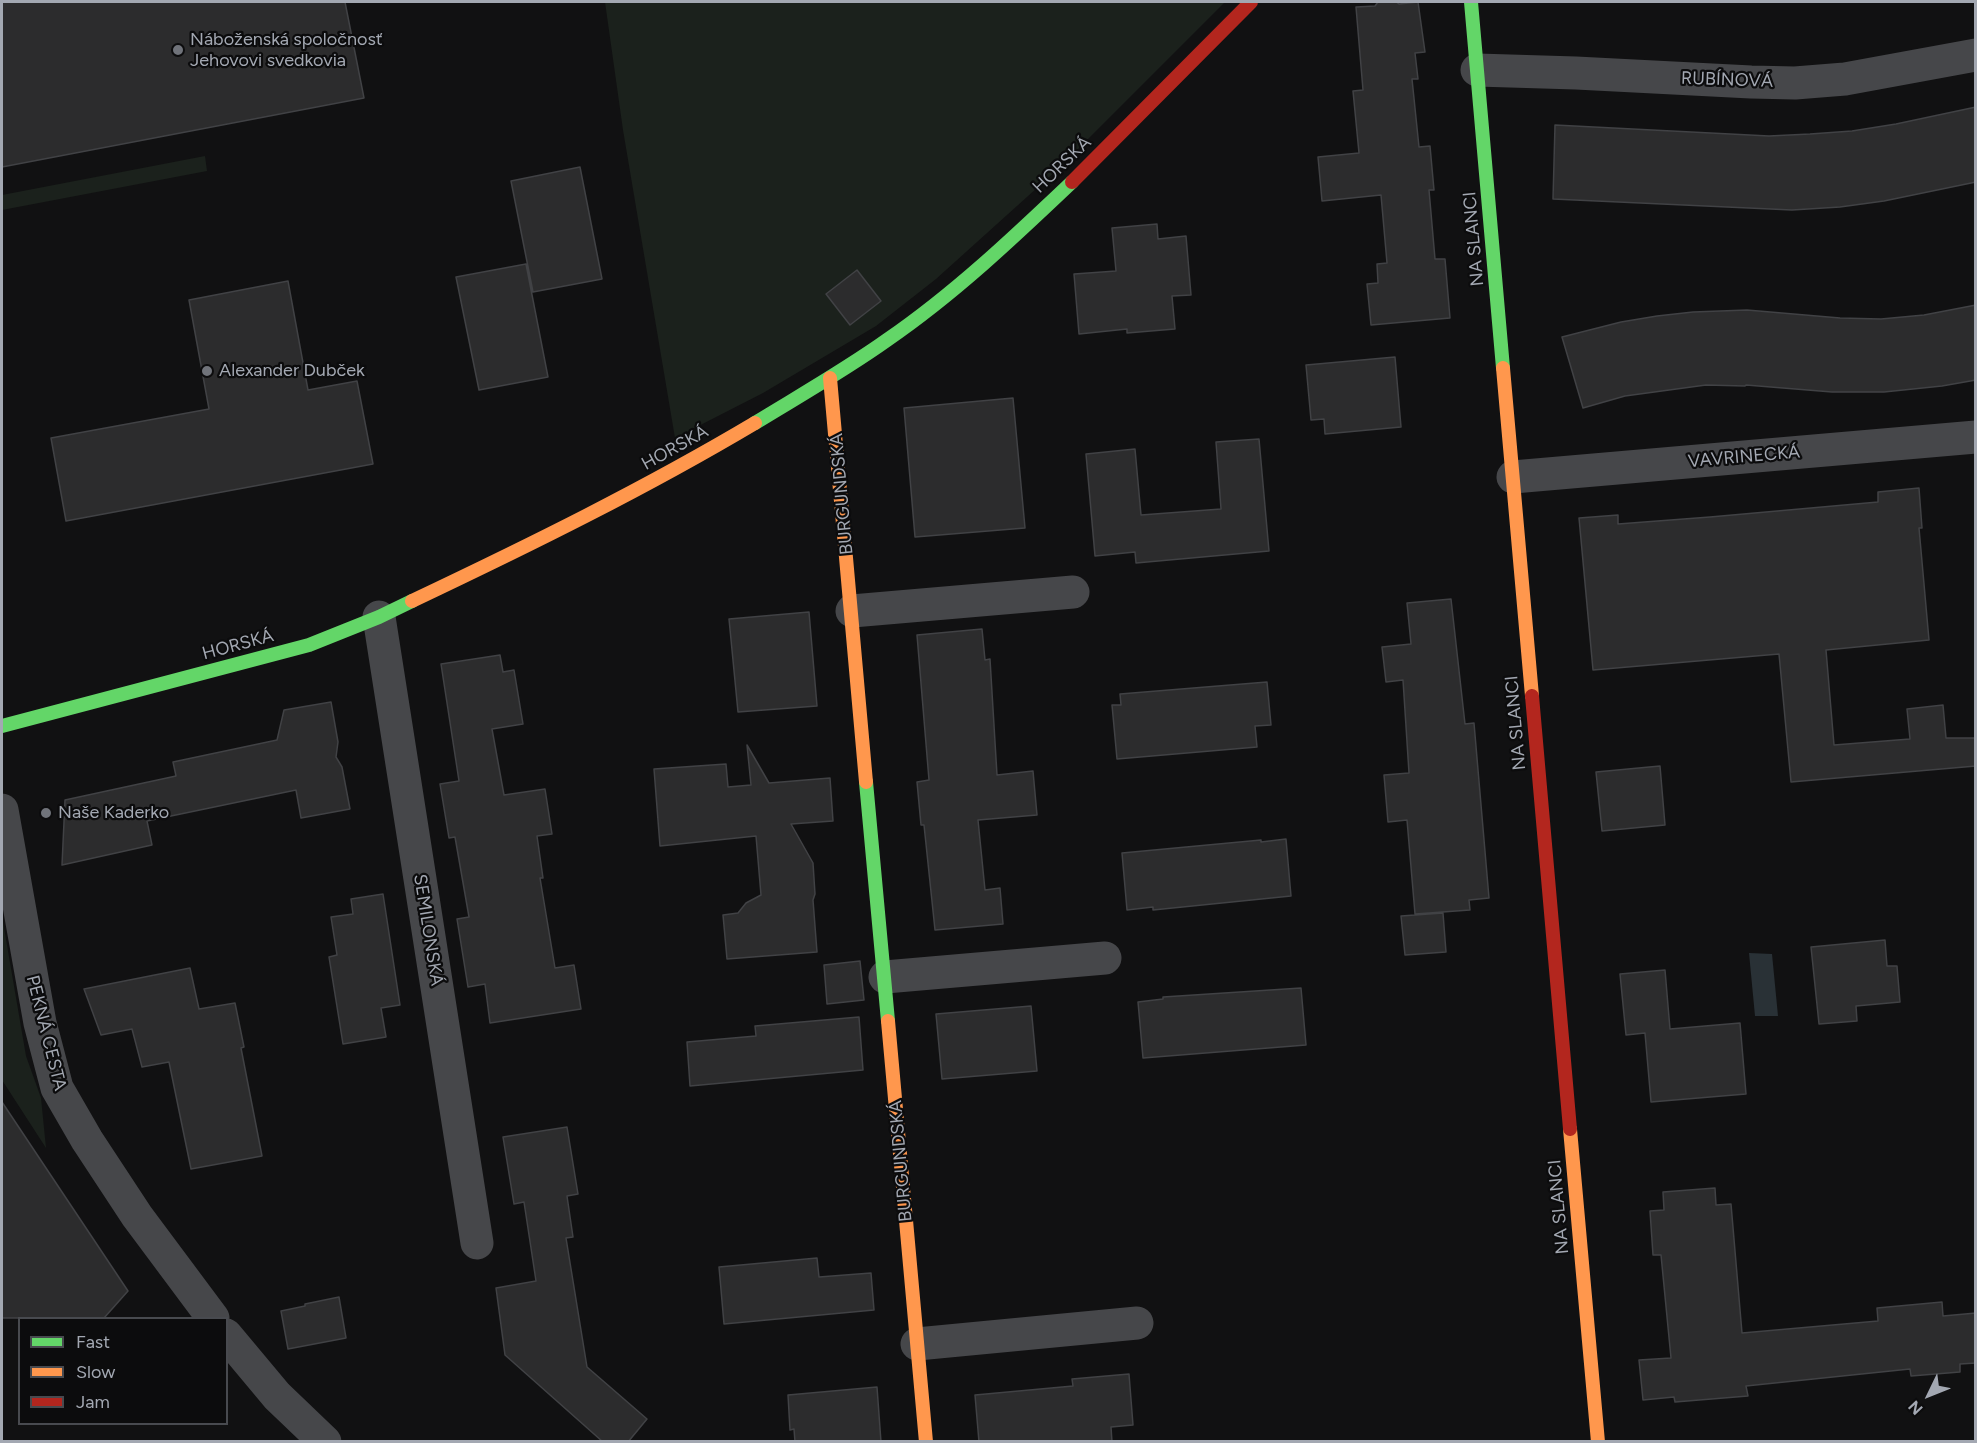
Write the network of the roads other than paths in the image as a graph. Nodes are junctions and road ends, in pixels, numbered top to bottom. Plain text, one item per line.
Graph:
1 (1251, 2) edge
2 (1471, 2) edge
3 (1976, 55) edge
4 (1477, 70) junction
5 (830, 378) junction
6 (1975, 437) edge
7 (1976, 442) edge
8 (1513, 477) junction
9 (1073, 592) dead end
10 (852, 611) junction
11 (379, 617) junction
12 (2, 726) edge
13 (2, 810) edge
14 (1105, 958) dead end
15 (885, 977) junction
16 (477, 1243) dead end
17 (212, 1317) edge
18 (1137, 1323) dead end
19 (228, 1337) edge
20 (917, 1344) junction
21 (325, 1442) edge
22 (926, 1442) edge
23 (1598, 1442) edge

1 - 5 street, HORSKÁ
2 - 4 street, NA SLANCI
3 - 4 street, RUBÍNOVÁ
4 - 8 street, NA SLANCI
5 - 10 street, BURGUNDSKÁ
5 - 11 street, HORSKÁ
6 - 7 street
6 - 8 street, VAVRINECKÁ
8 - 23 street, NA SLANCI
9 - 10 street
10 - 15 street, BURGUNDSKÁ
11 - 12 street, HORSKÁ
11 - 16 street, SEMILONSKÁ
13 - 17 street, PEKNÁ CESTA
14 - 15 street
15 - 20 street, BURGUNDSKÁ
18 - 20 street
19 - 21 street
20 - 22 street, BURGUNDSKÁ

